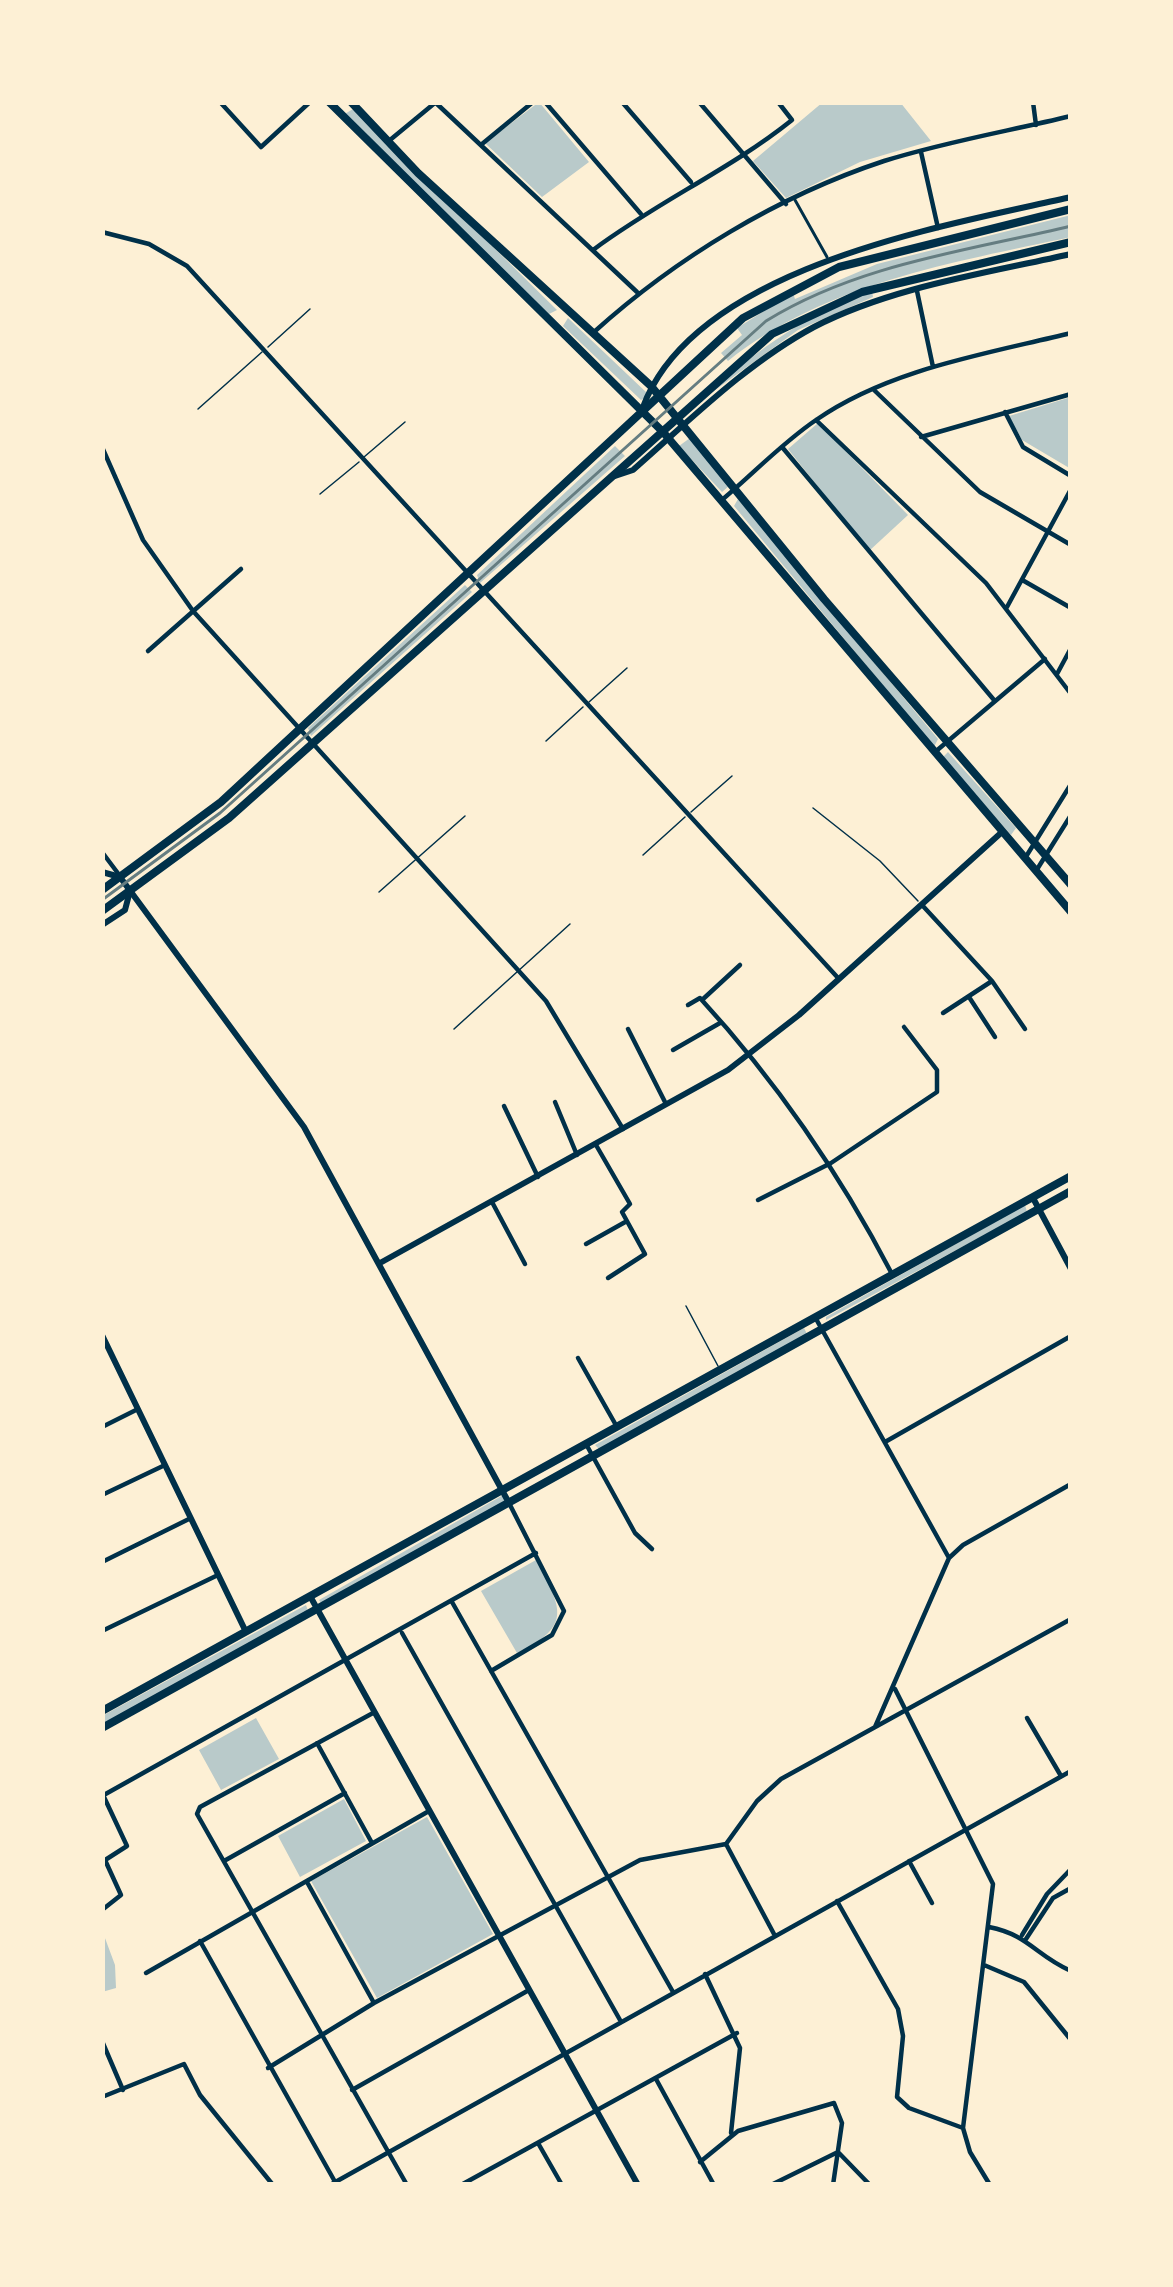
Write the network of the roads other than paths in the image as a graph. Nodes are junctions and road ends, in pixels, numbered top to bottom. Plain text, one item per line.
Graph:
1 (220, 102) edge
2 (310, 102) edge
3 (351, 102) edge
4 (436, 102) edge
5 (533, 102) edge
6 (545, 102) edge
7 (622, 102) edge
8 (699, 102) edge
9 (778, 102) edge
10 (1034, 102) edge
11 (334, 104) edge
12 (1071, 116) edge
13 (1036, 125) junction
14 (387, 142) junction
15 (482, 145) junction
16 (921, 152) junction
17 (744, 156) junction
18 (691, 182) junction
19 (1071, 197) edge
20 (795, 200) junction
21 (786, 204) junction
22 (1071, 209) edge
23 (641, 214) junction
24 (938, 229) junction
25 (102, 232) edge
26 (1071, 242) edge
27 (593, 250) junction
28 (1071, 254) edge
29 (828, 259) junction
30 (917, 291) junction
31 (637, 292) junction
32 (566, 307) junction
33 (310, 309) dead end
34 (554, 322) junction
35 (594, 332) junction
36 (1071, 333) edge
37 (264, 351) junction
38 (933, 367) junction
39 (874, 390) junction
40 (654, 391) junction
41 (1071, 394) edge
42 (198, 409) dead end
43 (642, 410) junction
44 (1005, 412) junction
45 (816, 419) junction
46 (405, 422) dead end
47 (681, 422) junction
48 (666, 436) junction
49 (921, 436) junction
50 (102, 447) edge
51 (782, 448) junction
52 (362, 459) junction
53 (1071, 476) edge
54 (736, 488) junction
55 (1071, 489) edge
56 (320, 494) dead end
57 (723, 499) junction
58 (1047, 532) junction
59 (1071, 545) edge
60 (241, 569) dead end
61 (469, 576) junction
62 (1022, 580) junction
63 (482, 590) junction
64 (1007, 607) junction
65 (1071, 608) edge
66 (193, 611) junction
67 (1071, 648) edge
68 (148, 651) dead end
69 (1045, 659) junction
70 (627, 668) dead end
71 (1057, 674) junction
72 (1071, 694) edge
73 (994, 700) junction
74 (586, 704) junction
75 (301, 729) junction
76 (546, 741) dead end
77 (312, 742) junction
78 (946, 742) junction
79 (934, 754) junction
80 (261, 765) junction
81 (732, 776) dead end
82 (273, 777) junction
83 (1071, 784) edge
84 (813, 808) dead end
85 (688, 815) junction
86 (1071, 815) edge
87 (465, 817) dead end
88 (1002, 832) junction
89 (173, 838) junction
90 (1036, 845) junction
91 (102, 852) edge
92 (183, 852) junction
93 (643, 855) dead end
94 (416, 858) junction
95 (1024, 858) junction
96 (1048, 859) junction
97 (1036, 871) junction
98 (102, 872) edge
99 (120, 877) junction
100 (1071, 885) edge
101 (102, 890) edge
102 (130, 891) junction
103 (379, 892) dead end
104 (920, 904) junction
105 (102, 911) edge
106 (1071, 912) edge
107 (570, 924) dead end
108 (102, 925) edge
109 (740, 965) dead end
110 (518, 968) junction
111 (838, 979) junction
112 (992, 981) junction
113 (968, 996) junction
114 (702, 1000) junction
115 (688, 1005) dead end
116 (943, 1013) dead end
117 (722, 1022) junction
118 (904, 1027) dead end
119 (454, 1029) dead end
120 (628, 1029) dead end
121 (1025, 1029) dead end
122 (995, 1037) dead end
123 (673, 1050) dead end
124 (751, 1054) junction
125 (555, 1102) dead end
126 (504, 1106) dead end
127 (667, 1107) junction
128 (623, 1130) junction
129 (596, 1145) junction
130 (577, 1155) junction
131 (831, 1163) junction
132 (1071, 1176) edge
133 (538, 1177) junction
134 (1071, 1191) edge
135 (1033, 1198) junction
136 (758, 1201) dead end
137 (492, 1202) junction
138 (1038, 1209) junction
139 (627, 1221) junction
140 (586, 1244) dead end
141 (380, 1263) junction
142 (525, 1264) dead end
143 (1071, 1269) edge
144 (892, 1274) junction
145 (608, 1278) dead end
146 (686, 1306) dead end
147 (815, 1317) junction
148 (823, 1329) junction
149 (102, 1335) edge
150 (1071, 1336) edge
151 (111, 1354) junction
152 (102, 1358) edge
153 (578, 1358) dead end
154 (720, 1370) junction
155 (138, 1409) junction
156 (617, 1426) junction
157 (102, 1427) edge
158 (885, 1442) junction
159 (586, 1444) junction
160 (592, 1456) junction
161 (165, 1465) junction
162 (1071, 1484) edge
163 (505, 1489) junction
164 (102, 1495) edge
165 (509, 1503) junction
166 (191, 1519) junction
167 (652, 1550) dead end
168 (536, 1553) junction
169 (949, 1558) junction
170 (102, 1562) edge
171 (218, 1575) junction
172 (310, 1596) junction
173 (452, 1602) junction
174 (317, 1609) junction
175 (1071, 1618) edge
176 (102, 1631) edge
177 (401, 1631) junction
178 (246, 1632) junction
179 (346, 1661) junction
180 (491, 1671) junction
181 (895, 1689) junction
182 (102, 1711) edge
183 (903, 1711) junction
184 (375, 1712) junction
185 (1027, 1718) dead end
186 (875, 1727) junction
187 (102, 1728) edge
188 (317, 1742) junction
189 (1071, 1771) edge
190 (1061, 1776) junction
191 (345, 1793) junction
192 (102, 1794) edge
193 (429, 1811) junction
194 (968, 1828) junction
195 (372, 1843) junction
196 (726, 1844) junction
197 (103, 1861) edge
198 (224, 1861) junction
199 (908, 1861) junction
200 (1071, 1869) edge
201 (607, 1877) junction
202 (306, 1880) junction
203 (1071, 1888) edge
204 (837, 1901) junction
205 (932, 1903) dead end
206 (554, 1905) junction
207 (252, 1910) junction
208 (102, 1911) edge
209 (102, 1925) edge
210 (989, 1927) junction
211 (498, 1935) junction
212 (775, 1935) junction
213 (1024, 1937) junction
214 (200, 1941) junction
215 (984, 1965) junction
216 (1071, 1971) edge
217 (146, 1973) dead end
218 (705, 1974) junction
219 (530, 1990) junction
220 (673, 1992) junction
221 (374, 2002) junction
222 (620, 2020) junction
223 (737, 2033) junction
224 (322, 2036) junction
225 (1071, 2040) edge
226 (102, 2041) edge
227 (563, 2051) junction
228 (268, 2068) junction
229 (655, 2077) junction
230 (123, 2090) junction
231 (352, 2090) junction
232 (102, 2097) edge
233 (596, 2109) junction
234 (963, 2128) junction
235 (730, 2135) junction
236 (537, 2141) junction
237 (386, 2151) junction
238 (838, 2152) junction
239 (700, 2162) junction
240 (332, 2182) edge
241 (273, 2185) edge
242 (407, 2185) edge
243 (461, 2185) edge
244 (562, 2185) edge
245 (638, 2185) edge
246 (714, 2185) edge
247 (770, 2185) edge
248 (833, 2185) edge
249 (870, 2185) edge
250 (990, 2185) edge

1 - 2 street
3 - 14 main road
4 - 14 street
4 - 15 street
5 - 15 street
6 - 23 street
7 - 18 street
8 - 17 street
9 - 17 street
10 - 13 street
11 - 34 main road
12 - 13 street
13 - 16 street
14 - 32 main road
15 - 27 street
16 - 20 street
16 - 24 street
17 - 18 street
17 - 21 street
18 - 23 street
19 - 24 street
20 - 21 street
20 - 29 street
21 - 31 street
22 - 40 main road
23 - 27 street
24 - 29 street
25 - 37 street
26 - 47 main road
27 - 31 street
28 - 30 street
29 - 40 street
30 - 38 street
30 - 47 street
31 - 35 street
32 - 34 main road
32 - 35 main road
33 - 37 lane
34 - 43 main road
35 - 40 main road
36 - 38 street
37 - 42 lane
37 - 52 street
38 - 39 street
39 - 45 street
39 - 49 street
40 - 43 main road
40 - 47 main road
41 - 44 street
43 - 48 main road
43 - 61 main road
44 - 49 street
44 - 53 street
45 - 51 street
45 - 64 street
46 - 52 lane
47 - 48 main road
47 - 54 main road
48 - 57 main road
48 - 63 main road
49 - 58 street
50 - 66 street
51 - 54 street
51 - 73 street
52 - 56 lane
52 - 61 street
54 - 57 street
54 - 78 main road
55 - 58 street
57 - 79 main road
58 - 59 street
58 - 62 street
60 - 66 street
61 - 63 street
61 - 75 main road
62 - 64 street
62 - 65 street
63 - 74 street
63 - 77 main road
64 - 69 street
66 - 68 street
66 - 75 street
67 - 71 street
69 - 71 street
69 - 73 street
70 - 74 lane
71 - 72 street
73 - 78 street
74 - 76 lane
74 - 85 street
75 - 77 street
75 - 80 main road
77 - 82 main road
77 - 94 street
78 - 79 street
78 - 90 main road
79 - 88 main road
80 - 82 main road
80 - 89 main road
81 - 85 lane
82 - 92 main road
83 - 90 street
84 - 104 lane
85 - 93 lane
85 - 111 street
86 - 96 street
87 - 94 lane
88 - 95 main road
88 - 104 street
89 - 92 main road
89 - 99 main road
90 - 95 street
90 - 96 main road
91 - 99 street
92 - 102 main road
94 - 103 lane
94 - 110 street
95 - 97 main road
96 - 97 street
96 - 100 main road
97 - 106 main road
98 - 99 street
99 - 101 main road
99 - 102 street
102 - 105 main road
102 - 108 street
102 - 141 street
104 - 111 street
104 - 112 street
107 - 110 lane
109 - 114 street
110 - 119 lane
110 - 128 street
111 - 124 street
112 - 113 street
112 - 121 street
113 - 116 street
113 - 122 street
114 - 115 street
114 - 117 street
117 - 123 street
117 - 124 street
118 - 131 street
120 - 127 street
124 - 127 street
124 - 131 street
125 - 130 street
126 - 133 street
127 - 128 street
128 - 129 street
129 - 130 street
129 - 139 street
130 - 133 street
131 - 136 street
131 - 144 street
132 - 135 main road
133 - 137 street
134 - 138 main road
135 - 138 street
135 - 144 main road
137 - 141 street
137 - 142 street
138 - 143 street
138 - 148 main road
139 - 140 street
139 - 145 street
141 - 163 street
144 - 147 main road
146 - 154 lane
147 - 148 street
147 - 154 main road
148 - 158 street
148 - 160 main road
149 - 151 street
150 - 158 street
151 - 152 street
151 - 155 street
153 - 156 street
154 - 156 main road
155 - 157 street
155 - 161 street
156 - 159 main road
158 - 169 street
159 - 160 street
159 - 163 main road
160 - 165 main road
160 - 167 street
161 - 164 street
161 - 166 street
162 - 169 street
163 - 165 street
163 - 172 main road
165 - 168 street
165 - 174 main road
166 - 170 street
166 - 171 street
168 - 173 street
168 - 180 street
169 - 181 street
171 - 176 street
171 - 178 street
172 - 174 street
172 - 178 main road
173 - 177 street
173 - 180 street
174 - 179 street
174 - 187 main road
175 - 183 street
177 - 179 street
177 - 206 street
178 - 182 main road
179 - 184 street
179 - 192 street
180 - 201 street
181 - 183 street
181 - 186 street
183 - 186 street
183 - 194 street
184 - 188 street
184 - 193 street
185 - 190 street
186 - 196 street
188 - 191 street
188 - 198 street
189 - 190 street
190 - 194 street
191 - 195 street
191 - 198 street
192 - 197 street
193 - 195 street
193 - 211 street
194 - 199 street
194 - 210 street
195 - 202 street
196 - 201 street
196 - 212 street
197 - 208 street
198 - 207 street
199 - 204 street
199 - 205 street
200 - 213 street
201 - 206 street
201 - 220 street
202 - 207 street
202 - 221 street
203 - 213 street
204 - 212 street
204 - 234 street
206 - 211 street
206 - 222 street
207 - 214 street
207 - 224 street
208 - 209 street
210 - 213 street
210 - 215 street
211 - 219 street
211 - 221 street
212 - 218 street
213 - 216 street
214 - 217 street
214 - 228 street
215 - 225 street
215 - 234 street
218 - 220 street
218 - 223 street
219 - 227 street
219 - 231 street
220 - 222 street
221 - 224 street
222 - 227 street
223 - 229 street
223 - 235 street
224 - 228 street
224 - 231 street
226 - 230 street
227 - 233 street
227 - 237 street
228 - 240 street
229 - 233 street
229 - 239 street
230 - 232 street
230 - 241 street
231 - 237 street
233 - 236 street
233 - 245 street
234 - 250 street
235 - 238 street
235 - 239 street
236 - 243 street
236 - 244 street
237 - 240 street
237 - 242 street
238 - 247 street
238 - 248 street
238 - 249 street
239 - 246 street

